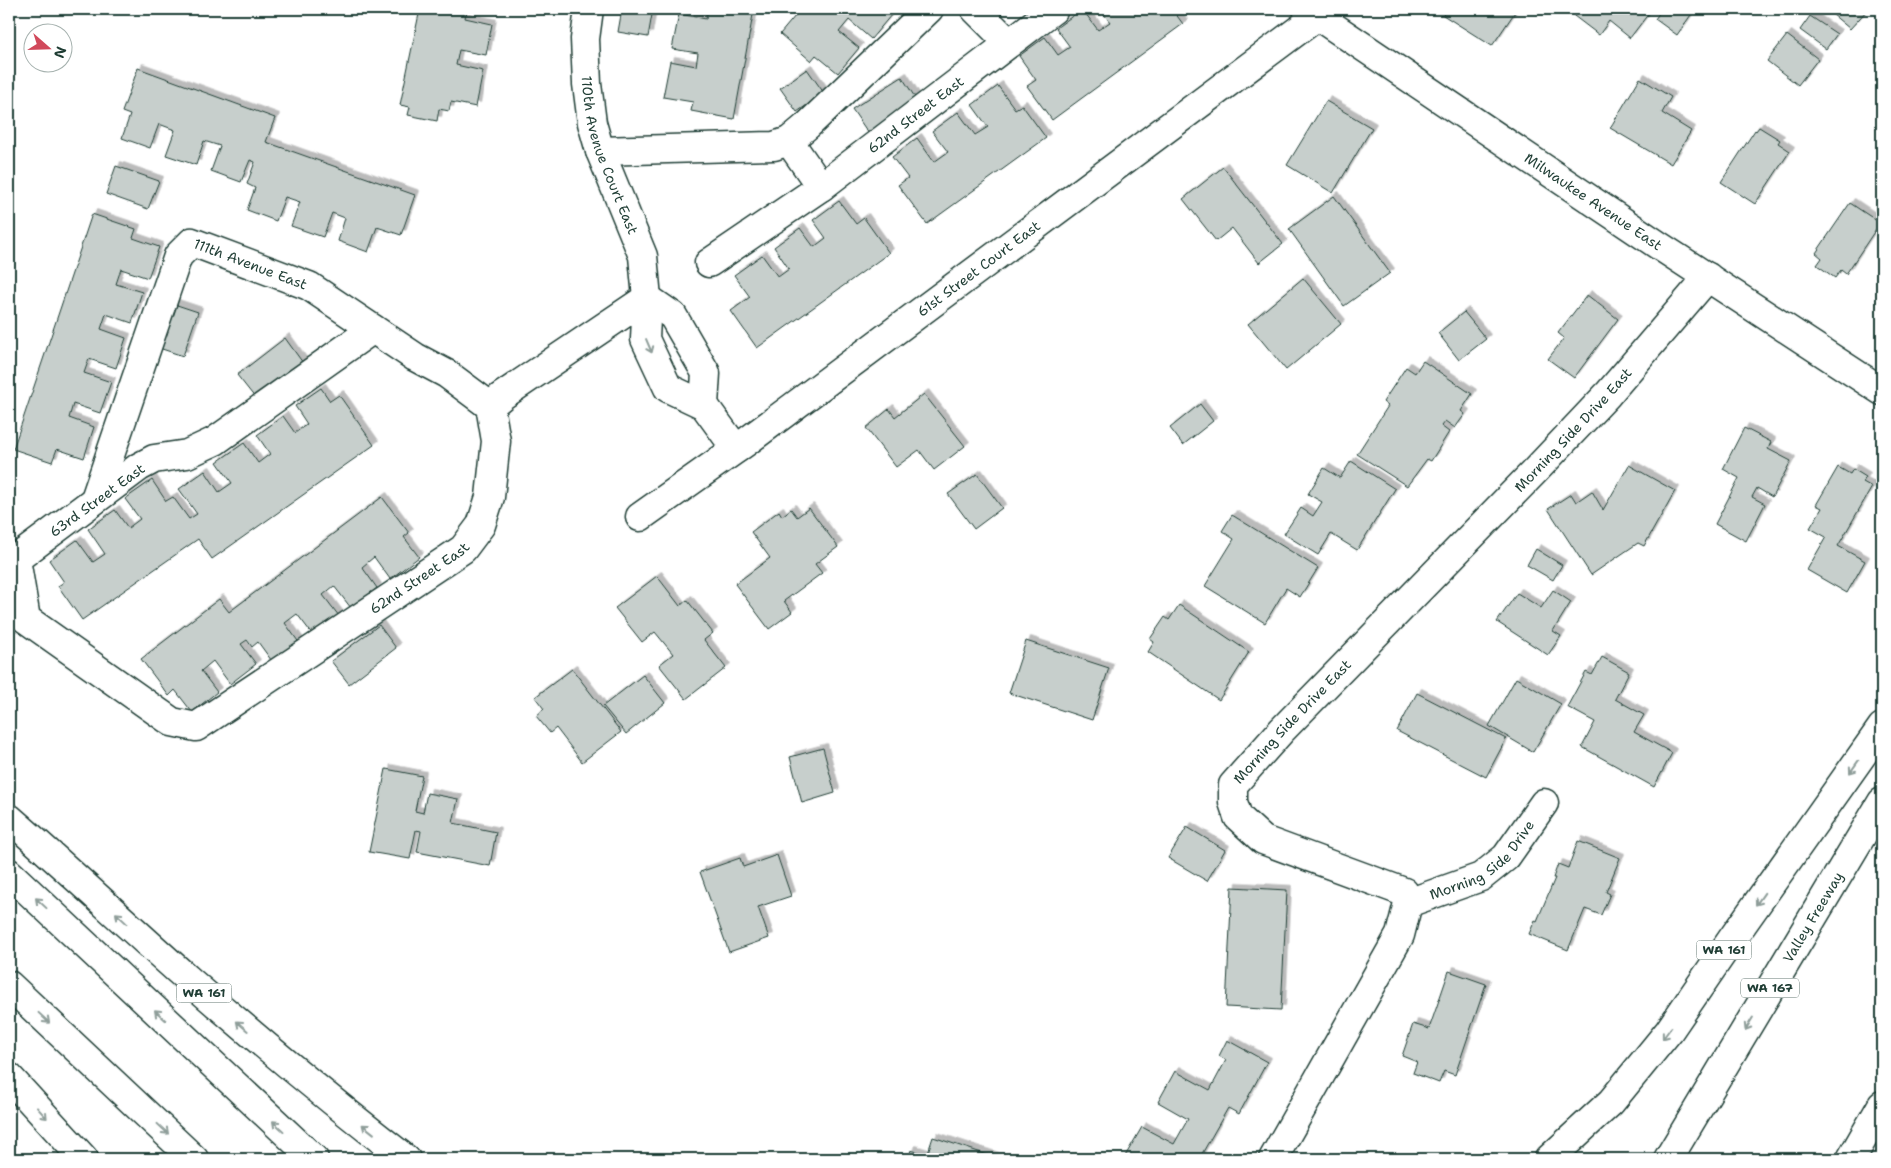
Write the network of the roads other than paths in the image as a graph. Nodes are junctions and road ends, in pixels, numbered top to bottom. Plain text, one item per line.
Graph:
1 (588, 9) edge
2 (929, 9) edge
3 (975, 9) edge
4 (1054, 9) edge
5 (1312, 13) edge
6 (1009, 43) junction
7 (789, 141) junction
8 (600, 151) junction
9 (820, 187) junction
10 (709, 263) dead end
11 (1708, 277) junction
12 (647, 298) junction
13 (373, 329) junction
14 (1882, 391) edge
15 (704, 405) junction
16 (490, 406) junction
17 (736, 449) junction
18 (95, 500) junction
19 (640, 517) dead end
20 (88, 664) joint
21 (1882, 727) edge
22 (1882, 802) edge
23 (1544, 803) dead end
24 (9, 818) edge
25 (9, 873) edge
26 (1408, 902) junction
27 (9, 985) edge
28 (9, 1077) edge
29 (1882, 1105) edge
30 (84, 1159) edge
31 (194, 1159) edge
32 (314, 1159) edge
33 (406, 1159) edge
34 (1273, 1159) edge
35 (1549, 1159) edge
36 (1668, 1159) edge
37 (1851, 1159) edge

1 - 8 main road, 110th Avenue Court East
2 - 7 main road
3 - 6 main road
4 - 6 main road, 62nd Street East
5 - 11 main road, Milwaukee Avenue East
5 - 17 main road, 61st Street Court East
6 - 9 main road, 62nd Street East
7 - 8 main road
7 - 9 main road
8 - 12 main road, 110th Avenue Court East
9 - 10 main road, 62nd Street East
11 - 14 main road, Milwaukee Avenue East
11 - 26 main road, Morning Side Drive East
12 - 15 main road
12 -> 15 main road, 110th Avenue Court East
12 - 16 main road
13 - 16 main road, 111th Avenue East
13 - 18 main road, 63rd Street East
13 - 18 main road, 111th Avenue East
15 - 17 main road, 110th Avenue Court East
16 - 20 main road, 62nd Street East
17 - 19 main road, 61st Street Court East
18 - 20 main road, 63rd Street East
21 -> 35 main road, WA 161
22 -> 36 main road, Valley Freeway / WA 167
23 - 26 main road, Morning Side Drive
33 -> 24 main road, WA 161
32 -> 25 main road
26 - 34 main road
27 -> 31 main road
28 -> 30 main road
29 - 37 main road

